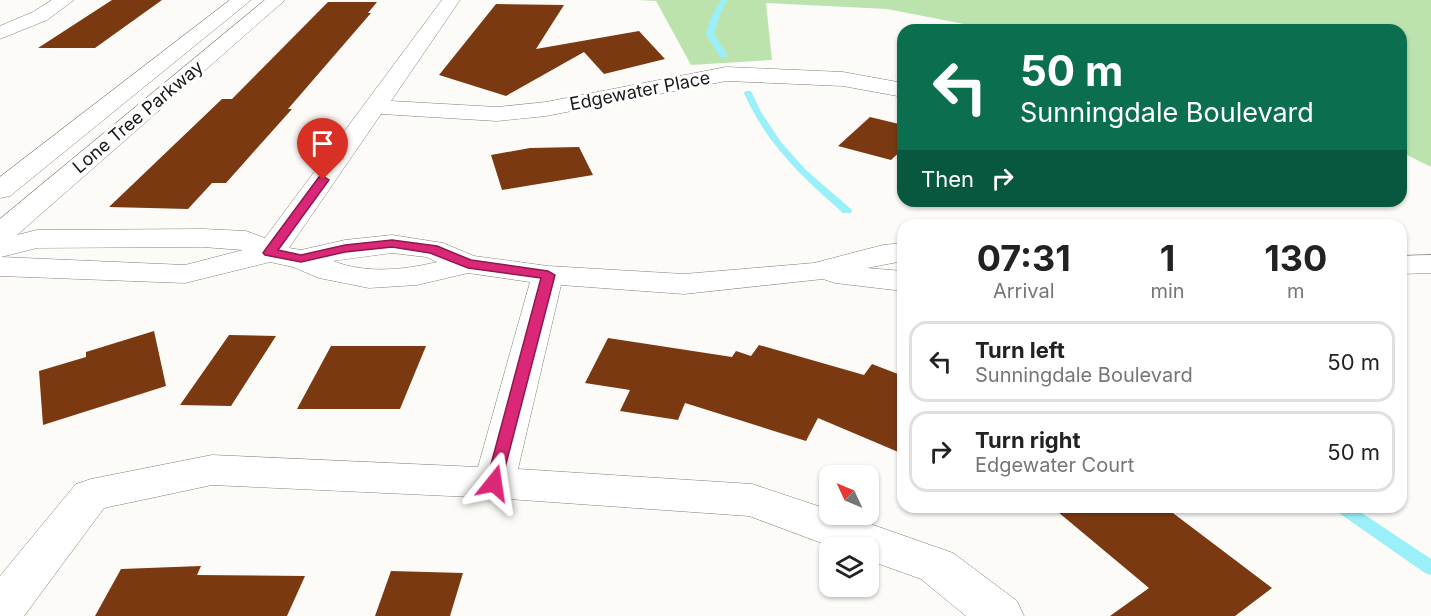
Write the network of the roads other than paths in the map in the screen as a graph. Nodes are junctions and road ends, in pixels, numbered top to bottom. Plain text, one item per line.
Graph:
1 (65, 0) edge
2 (242, 0) edge
3 (276, 0) edge
4 (451, 0) edge
5 (0, 33) edge
6 (897, 89) edge
7 (376, 107) junction
8 (0, 190) edge
9 (0, 234) edge
10 (0, 248) edge
11 (270, 253) junction
12 (897, 253) edge
13 (0, 266) edge
14 (815, 272) junction
15 (548, 275) junction
16 (897, 280) edge
17 (494, 483) junction
18 (0, 611) edge
19 (1000, 616) edge

1 - 5 street
2 - 8 street, Lone Tree Parkway
3 - 9 street, Lone Tree Parkway
4 - 7 street
6 - 7 street, Edgewater Place
7 - 11 street
10 - 11 street
11 - 13 street
11 - 15 street
12 - 14 street
14 - 15 street
14 - 16 street
15 - 17 street
17 - 18 street
17 - 19 street

